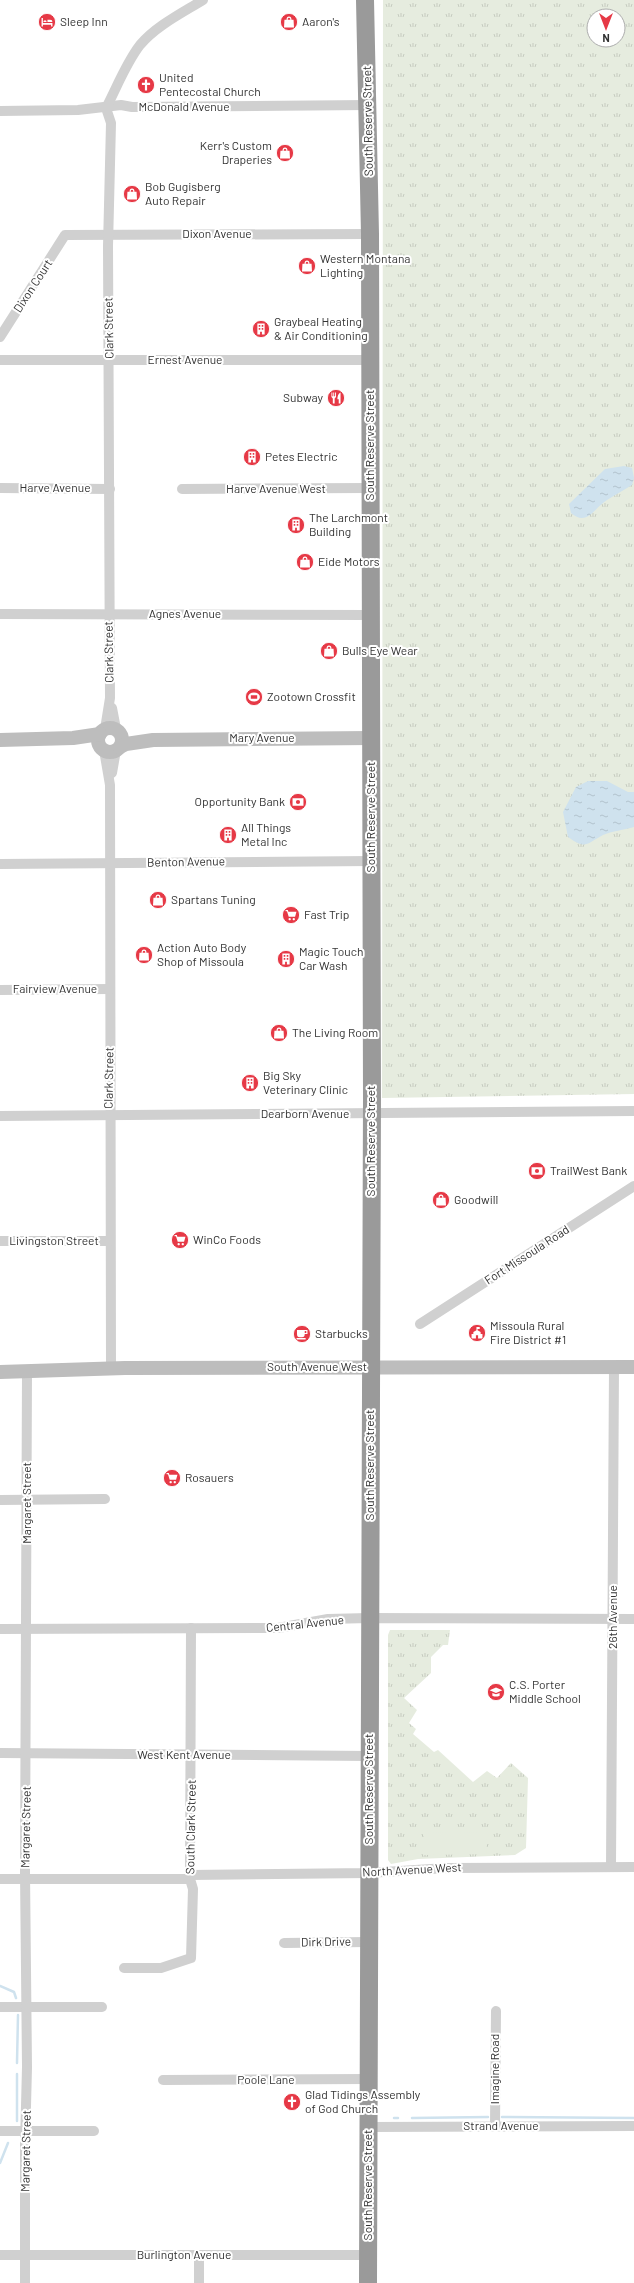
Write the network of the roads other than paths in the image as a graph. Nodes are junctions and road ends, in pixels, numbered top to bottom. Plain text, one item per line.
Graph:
1 (203, 0) edge
2 (365, 0) edge
3 (369, 105) junction
4 (106, 108) junction
5 (0, 111) edge
6 (108, 234) junction
7 (370, 234) junction
8 (65, 235) joint
9 (0, 337) edge
10 (0, 360) edge
11 (110, 360) junction
12 (370, 360) junction
13 (0, 488) edge
14 (370, 488) junction
15 (110, 489) junction
16 (182, 489) dead end
17 (0, 614) edge
18 (108, 614) junction
19 (370, 615) junction
20 (371, 738) junction
21 (110, 739) junction
22 (0, 740) edge
23 (371, 861) junction
24 (109, 863) junction
25 (0, 864) edge
26 (110, 989) junction
27 (0, 990) edge
28 (634, 1112) edge
29 (372, 1114) junction
30 (0, 1116) edge
31 (109, 1116) junction
32 (634, 1186) edge
33 (0, 1241) edge
34 (109, 1241) junction
35 (420, 1324) dead end
36 (371, 1367) junction
37 (614, 1367) junction
38 (634, 1367) edge
39 (111, 1370) junction
40 (27, 1371) junction
41 (0, 1372) edge
42 (105, 1499) dead end
43 (0, 1500) edge
44 (27, 1500) junction
45 (369, 1618) junction
46 (614, 1619) junction
47 (634, 1619) edge
48 (0, 1628) edge
49 (26, 1628) junction
50 (191, 1628) junction
51 (0, 1753) edge
52 (26, 1754) junction
53 (192, 1754) junction
54 (369, 1756) junction
55 (611, 1867) junction
56 (634, 1867) edge
57 (368, 1873) junction
58 (190, 1877) junction
59 (25, 1878) junction
60 (0, 1879) edge
61 (368, 1942) junction
62 (284, 1943) dead end
63 (124, 1968) dead end
64 (0, 2007) edge
65 (102, 2007) dead end
66 (27, 2008) junction
67 (496, 2011) dead end
68 (369, 2079) junction
69 (162, 2080) dead end
70 (495, 2126) junction
71 (634, 2126) edge
72 (369, 2127) junction
73 (0, 2131) edge
74 (25, 2131) junction
75 (94, 2131) dead end
76 (0, 2255) edge
77 (25, 2255) junction
78 (368, 2255) junction
79 (199, 2256) junction
80 (25, 2283) edge
81 (199, 2283) edge
82 (368, 2283) edge

1 - 4 street
2 - 3 highway, South Reserve Street
3 - 4 street, McDonald Avenue
3 - 7 highway, South Reserve Street
4 - 5 street, McDonald Avenue
4 - 6 street, Clark Street
6 - 7 street, Dixon Avenue
6 - 8 street, Dixon Avenue
6 - 11 street, Clark Street
7 - 12 highway, South Reserve Street
8 - 9 street, Dixon Court
10 - 11 street, Ernest Avenue
11 - 12 street, Ernest Avenue
11 - 15 street, Clark Street
12 - 14 highway, South Reserve Street
13 - 15 street, Harve Avenue
14 - 16 street, Harve Avenue West
14 - 19 highway, South Reserve Street
15 - 18 street, Clark Street
17 - 18 street, Agnes Avenue
18 - 19 street, Agnes Avenue
18 - 21 street, Clark Street
19 - 20 highway, South Reserve Street
20 - 21 street, Mary Avenue
20 - 23 highway, South Reserve Street
21 - 22 street
21 - 24 street, Clark Street
23 - 24 street, Benton Avenue
23 - 29 highway, South Reserve Street
24 - 25 street, Benton Avenue
24 - 26 street, Clark Street
26 - 27 street, Fairview Avenue
26 - 31 street, Clark Street
28 - 29 street, Dearborn Avenue
29 - 31 street, Dearborn Avenue
29 - 36 highway, South Reserve Street
30 - 31 street, Dearborn Avenue
31 - 34 street, Clark Street
32 - 35 street, Fort Missoula Road
33 - 34 street, Livingston Street
34 - 39 street, Clark Street
36 - 37 street, South Avenue West
36 - 39 street, South Avenue West
36 - 45 highway, South Reserve Street
37 - 38 street, South Avenue West
37 - 46 street, 26th Avenue
39 - 40 street, South Avenue West
40 - 41 street, South Avenue West
40 - 44 street, Margaret Street
42 - 44 street
43 - 44 street
44 - 49 street, Margaret Street
45 - 46 street, Central Avenue
45 - 50 street, Central Avenue
45 - 54 highway, South Reserve Street
46 - 47 street, Central Avenue
46 - 55 street, 26th Avenue
48 - 49 street, Central Avenue
49 - 50 street, Central Avenue
49 - 52 street, Margaret Street
50 - 53 street, South Clark Street
51 - 52 street, West Kent Avenue
52 - 53 street, West Kent Avenue
52 - 59 street, Margaret Street
53 - 54 street, West Kent Avenue
53 - 58 street, South Clark Street
54 - 57 highway, South Reserve Street
55 - 56 street, North Avenue West
55 - 57 street, North Avenue West
57 - 58 street, North Avenue West
57 - 61 highway, South Reserve Street
58 - 59 street, North Avenue West
58 - 63 street, South Clark Street
59 - 60 street, North Avenue West
59 - 66 street, Margaret Street
61 - 62 street, Dirk Drive
61 - 68 highway, South Reserve Street
64 - 66 street
65 - 66 street
66 - 74 street, Margaret Street
67 - 70 street, Imagine Road
68 - 69 street, Poole Lane
68 - 72 highway, South Reserve Street
70 - 71 street, Strand Avenue
70 - 72 street, Strand Avenue
72 - 78 highway, South Reserve Street
73 - 74 street
74 - 75 street
74 - 77 street, Margaret Street
76 - 77 street, Burlington Avenue
77 - 79 street, Burlington Avenue
77 - 80 street, Margaret Street
78 - 79 street, Burlington Avenue
78 - 82 highway, South Reserve Street
79 - 81 street

